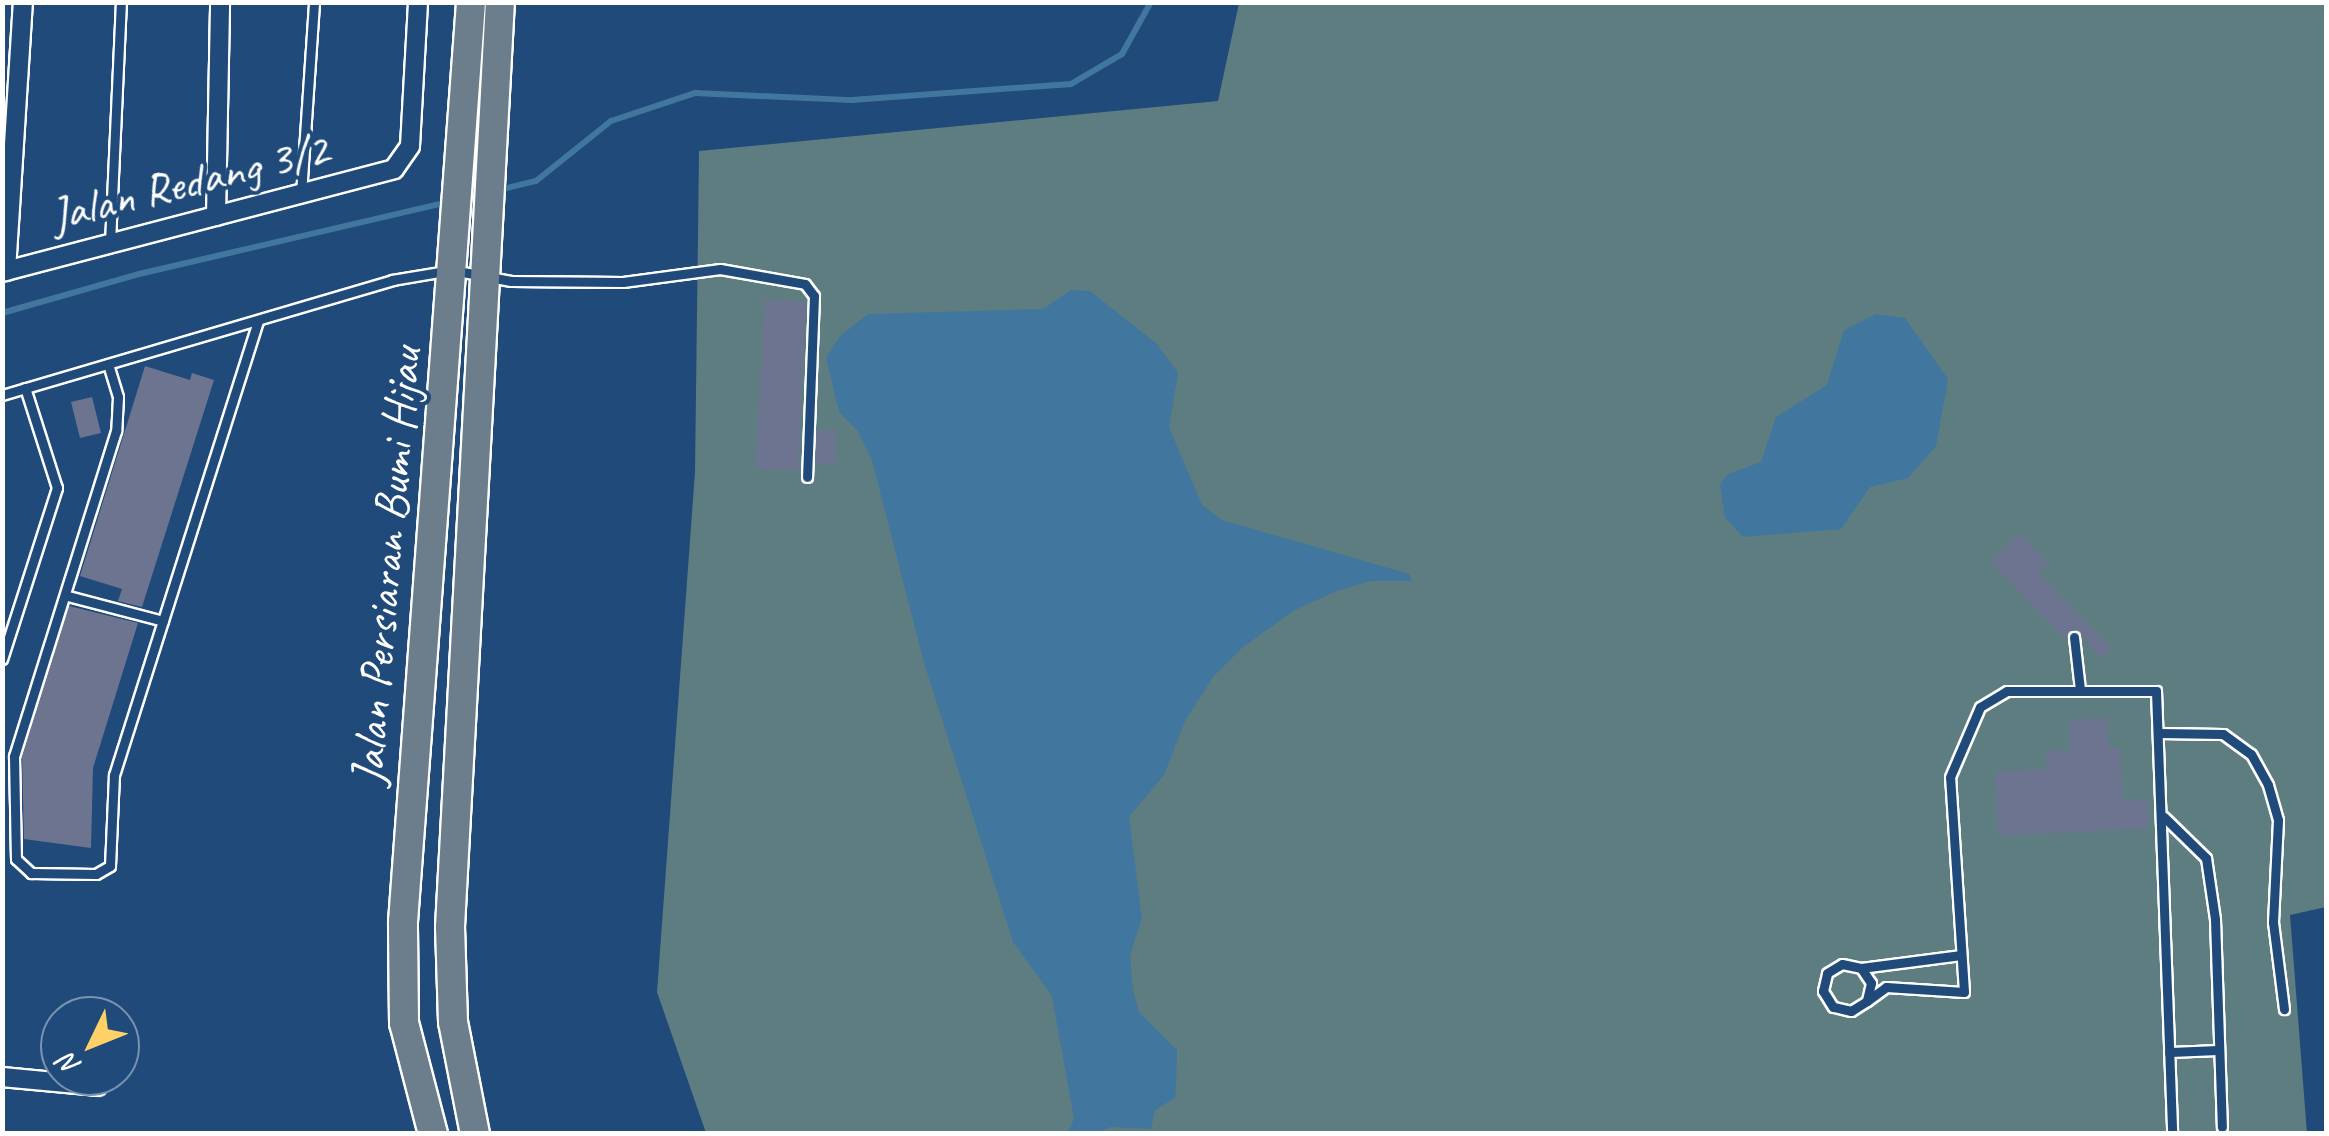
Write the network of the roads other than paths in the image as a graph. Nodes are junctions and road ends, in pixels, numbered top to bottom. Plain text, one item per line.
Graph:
1 (22, 2) edge
2 (121, 2) edge
3 (220, 2) edge
4 (314, 2) edge
5 (418, 2) edge
6 (471, 2) edge
7 (500, 2) edge
8 (477, 151) junction
9 (300, 197) junction
10 (216, 216) junction
11 (110, 243) junction
12 (452, 270) junction
13 (4, 271) edge
14 (483, 274) junction
15 (258, 321) junction
16 (108, 364) junction
17 (25, 388) junction
18 (2, 396) edge
19 (807, 477) dead end
20 (68, 596) junction
21 (163, 621) junction
22 (2074, 637) dead end
23 (2, 659) edge
24 (2080, 690) junction
25 (2159, 733) junction
26 (2164, 817) junction
27 (1961, 955) junction
28 (1861, 968) junction
29 (1867, 1001) junction
30 (2284, 1010) dead end
31 (2218, 1050) junction
32 (2168, 1052) junction
33 (2, 1076) edge
34 (40, 1080) edge
35 (2222, 1127) dead end
36 (434, 1134) edge
37 (475, 1134) edge
38 (2172, 1134) edge

1 - 13 street
2 - 11 lane
3 - 10 street
4 - 9 lane
5 - 9 street, Jalan Redang 3/2
6 - 8 main road, Jalan Persiaran Bumi Hijau
7 - 8 main road, Jalan Persiaran Bumi Hijau
8 - 12 main road, Jalan Persiaran Bumi Hijau
8 - 14 main road, Jalan Persiaran Bumi Hijau
9 - 10 street, Jalan Redang 3/2
10 - 11 street, Jalan Redang 3/2
11 - 13 street, Jalan Redang 3/2
12 - 14 lane
12 - 15 lane
12 - 36 main road, Jalan Persiaran Bumi Hijau
14 - 19 lane
14 - 37 main road, Jalan Persiaran Bumi Hijau
15 - 16 lane
15 - 21 lane
16 - 17 lane
16 - 20 lane
17 - 18 lane
17 - 23 lane
20 - 21 lane
20 - 21 lane
22 - 24 lane
24 - 25 lane
24 - 27 lane
25 - 26 lane
25 - 30 lane
26 - 31 lane
26 - 32 lane
27 - 28 lane
27 - 29 lane
28 - 29 lane
28 - 29 lane
31 - 32 lane
31 - 35 lane
32 - 38 lane
33 - 34 street

